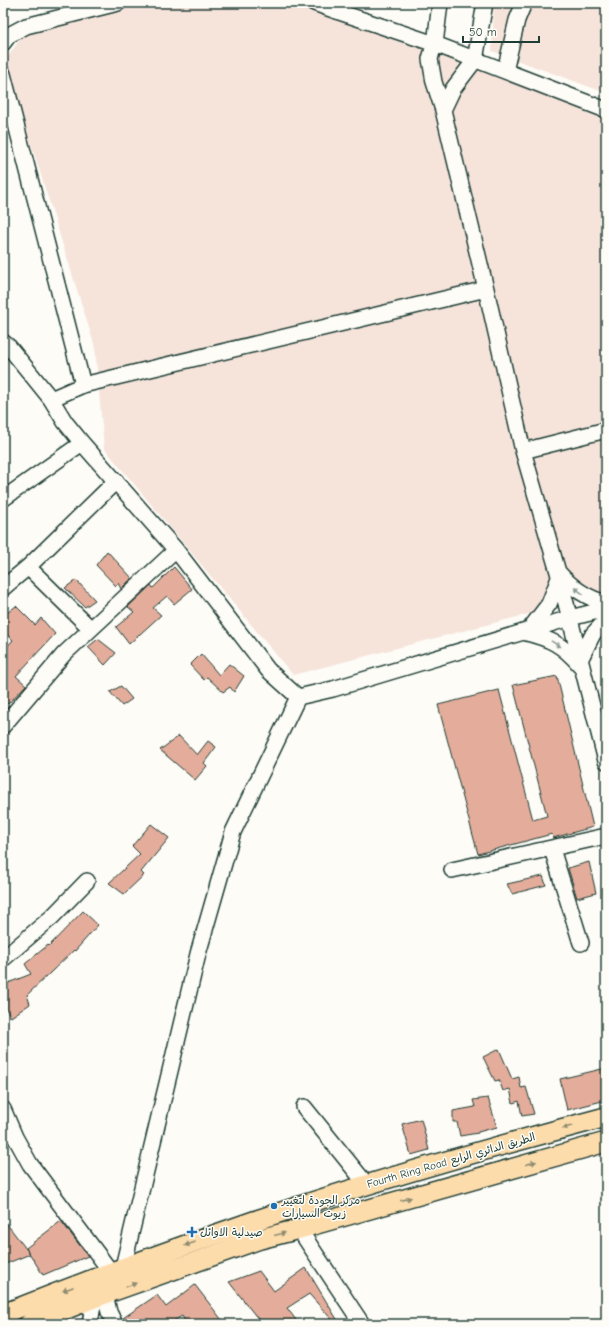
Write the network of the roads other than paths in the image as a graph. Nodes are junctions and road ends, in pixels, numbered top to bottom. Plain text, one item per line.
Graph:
1 (118, 3) edge
2 (314, 3) edge
3 (440, 3) edge
4 (485, 3) edge
5 (524, 3) edge
6 (339, 8) edge
7 (3, 43) edge
8 (435, 44) junction
9 (475, 60) junction
10 (505, 72) junction
11 (3, 74) edge
12 (605, 108) edge
13 (443, 110) junction
14 (486, 289) junction
15 (3, 342) edge
16 (83, 385) junction
17 (51, 399) junction
18 (606, 430) edge
19 (82, 443) junction
20 (523, 451) junction
21 (116, 481) junction
22 (3, 499) edge
23 (176, 550) junction
24 (28, 567) junction
25 (558, 575) junction
26 (3, 588) edge
27 (606, 603) edge
28 (606, 609) edge
29 (570, 618) junction
30 (606, 620) edge
31 (90, 629) junction
32 (526, 631) junction
33 (581, 664) junction
34 (298, 697) junction
35 (3, 726) edge
36 (606, 761) edge
37 (606, 836) edge
38 (552, 849) junction
39 (452, 870) dead end
40 (87, 881) dead end
41 (581, 943) dead end
42 (3, 959) edge
43 (304, 1107) dead end
44 (3, 1109) edge
45 (606, 1117) edge
46 (606, 1142) edge
47 (367, 1185) junction
48 (254, 1221) junction
49 (300, 1229) junction
50 (260, 1239) junction
51 (117, 1270) junction
52 (99, 1296) junction
53 (3, 1314) edge
54 (29, 1324) edge
55 (90, 1324) edge
56 (115, 1324) edge
57 (362, 1324) edge

1 - 7 street
2 - 6 street
3 - 8 street
4 - 9 street
5 - 10 street
6 - 8 street
8 - 9 street
8 - 13 street
9 - 10 street
9 - 13 street
10 - 12 street
11 - 16 street
13 - 14 street
14 - 16 street
14 - 20 street
15 - 17 street
16 - 17 street
17 - 19 street
18 - 20 street
19 - 21 street
19 - 22 street
20 - 25 street
21 - 23 street
21 - 24 street
23 - 31 street
23 - 34 street
24 - 26 street
24 - 31 street
27 -> 25 street
25 - 29 street
25 - 32 street
28 - 29 street
29 - 32 street
29 - 33 street
30 - 33 street
31 - 35 street
32 -> 33 street
32 - 34 street
33 - 36 street
34 - 51 street
37 - 38 street
38 - 39 street
38 - 41 street
40 - 42 street
43 - 47 street
44 - 51 street
45 -> 47 main road, Fourth Ring Road الطريق الدائري الرابع
49 -> 46 main road
47 - 48 main road, Fourth Ring Road الطريق الدائري الرابع
48 - 50 main road
48 -> 51 main road, Fourth Ring Road الطريق الدائري الرابع
50 -> 49 main road
49 - 57 street
52 -> 50 main road
51 -> 53 main road, Fourth Ring Road الطريق الدائري الرابع
52 - 54 main road
52 - 55 street
52 - 56 street

